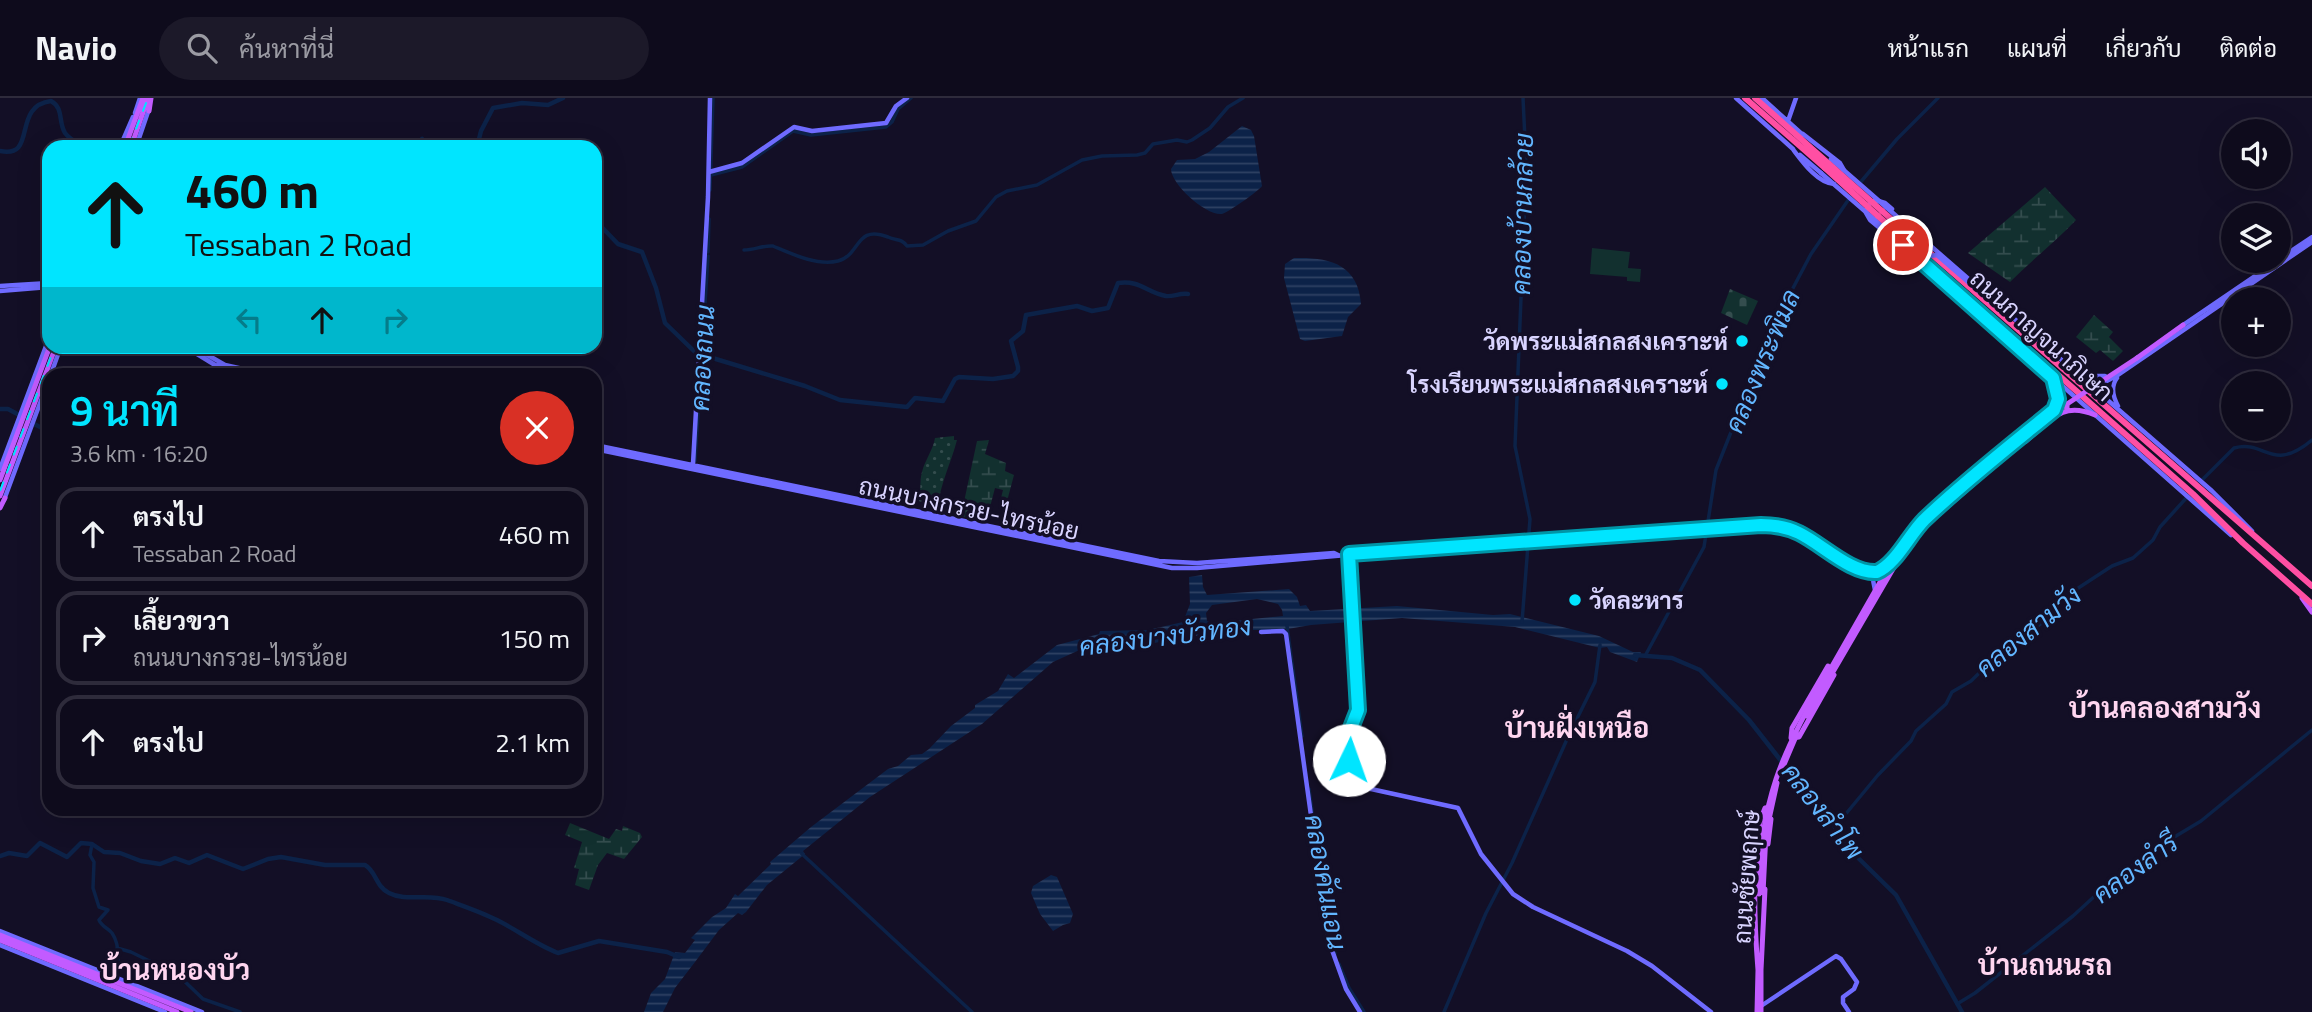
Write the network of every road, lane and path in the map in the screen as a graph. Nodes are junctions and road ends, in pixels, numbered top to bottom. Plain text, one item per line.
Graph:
1 (141, 98) edge
2 (151, 98) edge
3 (710, 98) edge
4 (907, 98) edge
5 (1737, 98) edge
6 (1745, 98) edge
7 (1755, 98) edge
8 (1762, 98) edge
9 (1797, 98) edge
10 (136, 109) joint
11 (148, 114) joint
12 (1767, 118) junction
13 (1788, 121) junction
14 (1803, 134) junction
15 (125, 140) edge
16 (125, 140) edge
17 (137, 140) edge
18 (138, 140) edge
19 (1792, 148) junction
20 (1826, 166) junction
21 (711, 172) junction
22 (1880, 213) junction
23 (1910, 227) junction
24 (2312, 237) edge
25 (2312, 242) edge
26 (1903, 245) junction
27 (2291, 251) edge
28 (2260, 273) edge
29 (42, 286) edge
30 (0, 289) edge
31 (2183, 328) junction
32 (2030, 332) junction
33 (43, 354) edge
34 (48, 354) edge
35 (52, 354) edge
36 (197, 354) edge
37 (206, 354) edge
38 (2035, 361) junction
39 (46, 366) joint
40 (2069, 366) junction
41 (225, 368) edge
42 (239, 368) edge
43 (2118, 375) junction
44 (42, 376) edge
45 (2105, 376) junction
46 (42, 378) edge
47 (2053, 378) junction
48 (42, 398) edge
49 (2054, 410) junction
50 (2067, 410) junction
51 (2120, 410) junction
52 (2095, 415) junction
53 (602, 448) edge
54 (602, 448) edge
55 (1995, 462) junction
56 (693, 464) junction
57 (0, 469) edge
58 (738, 475) junction
59 (0, 480) edge
60 (2189, 485) junction
61 (2196, 491) junction
62 (2, 497) edge
63 (0, 509) edge
64 (1349, 554) junction
65 (1891, 563) junction
66 (1857, 569) junction
67 (2312, 586) edge
68 (1875, 590) junction
69 (2298, 592) junction
70 (1871, 603) junction
71 (2312, 604) edge
72 (2312, 612) edge
73 (1261, 632) dead end
74 (1849, 641) junction
75 (0, 933) edge
76 (0, 942) edge
77 (32, 948) junction
78 (51, 950) junction
79 (40, 957) junction
80 (52, 965) junction
81 (1759, 970) junction
82 (1758, 1010) edge
83 (165, 1012) edge
84 (177, 1012) edge
85 (191, 1012) edge
86 (202, 1012) edge
87 (1360, 1012) edge
88 (1711, 1012) edge
89 (1849, 1012) edge

1 - 10 main road
1 - 16 main road
2 - 11 main road
2 - 17 main road
3 - 21 main road
4 - 21 main road
5 - 12 highway
5 - 19 main road
6 - 12 highway, ถนนกาญจนาภิเษก
7 - 20 highway, ถนนกาญจนาภิเษก
8 - 13 main road
9 - 13 main road
10 - 15 main road
11 - 18 main road
12 - 20 highway, ถนนกาญจนาภิเษก
13 - 14 main road
14 - 19 main road
14 - 20 main road
19 - 20 main road
20 - 22 highway, ถนนกาญจนาภิเษก, bridge
20 - 22 main road, bridge
21 - 56 main road
22 - 23 main road
22 - 26 main road
22 - 60 highway, ถนนกาญจนาภิเษก
23 - 26 main road
23 - 32 main road
24 - 27 main road
25 - 31 main road
26 - 38 main road
28 - 31 main road
29 - 30 main road
31 - 43 main road
31 - 45 main road
31 - 55 main road, bridge
32 - 38 main road, bridge
32 - 40 main road
33 - 57 main road
34 - 39 main road
35 - 39 main road
36 - 41 main road
37 - 42 main road
38 - 47 main road
40 - 45 main road
40 - 51 main road
43 - 45 main road
43 - 51 main road
44 - 59 main road
46 - 62 main road
47 - 49 main road
47 - 52 main road
48 - 62 main road
49 - 50 main road
49 - 55 main road
50 - 52 main road
50 - 55 main road
51 - 60 main road
52 - 60 main road
53 - 56 main road, ถนนบางกรวย-ไทรน้อย
54 - 58 main road, ถนนบางกรวย-ไทรน้อย
55 - 65 main road
55 - 70 main road
56 - 58 main road, ถนนบางกรวย-ไทรน้อย
58 - 64 main road, ถนนบางกรวย-ไทรน้อย
60 - 61 highway, ถนนกาญจนาภิเษก
60 - 61 main road
61 - 67 highway, ถนนกาญจนาภิเษก
61 - 69 highway, ถนนกาญจนาภิเษก
62 - 63 main road
64 - 66 main road, ถนนบางกรวย-ไทรน้อย
64 - 88 main road
65 - 66 main road
65 - 68 main road
66 - 68 main road, ถนนบางกรวย-ไทรน้อย
68 - 70 main road
69 - 71 highway, ถนนกาญจนาภิเษก
69 - 72 main road
70 - 74 main road, ถนนชัยพฤกษ์
73 - 87 main road
74 - 74 main road
74 - 81 main road, ถนนชัยพฤกษ์, bridge
75 - 77 main road
75 - 78 main road
76 - 79 main road
76 - 80 main road
77 - 78 main road
77 - 85 main road
78 - 86 main road
79 - 80 main road
79 - 84 main road
80 - 83 main road
81 - 81 main road
81 - 82 main road, ถนนชัยพฤกษ์
82 - 89 main road

